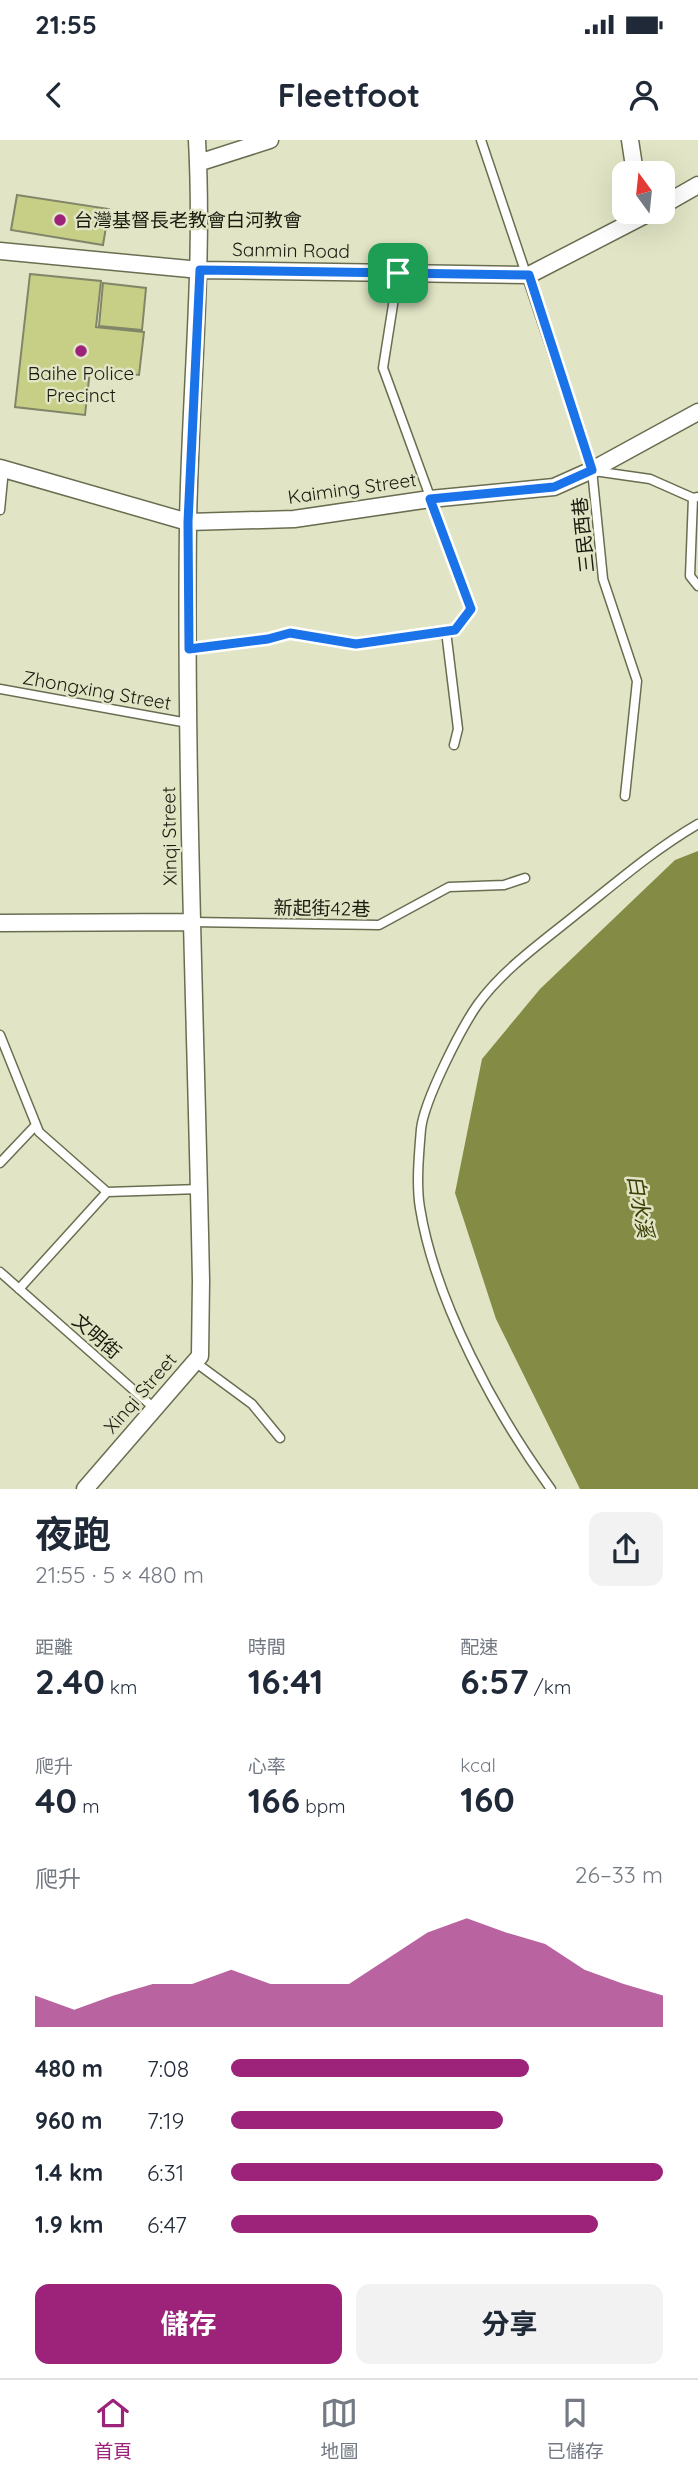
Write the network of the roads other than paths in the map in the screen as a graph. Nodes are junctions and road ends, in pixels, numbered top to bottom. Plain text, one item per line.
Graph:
1 (197, 140) edge
2 (270, 140) edge
3 (481, 140) edge
4 (630, 140) edge
5 (633, 161) edge
6 (198, 163) junction
7 (698, 185) edge
8 (676, 198) edge
9 (625, 224) edge
10 (0, 251) edge
11 (200, 270) junction
12 (398, 273) junction
13 (529, 275) junction
14 (698, 412) edge
15 (2, 469) edge
16 (592, 470) junction
17 (695, 498) edge
18 (430, 499) junction
19 (0, 510) edge
20 (188, 522) junction
21 (698, 586) edge
22 (446, 631) junction
23 (189, 649) junction
24 (0, 689) edge
25 (188, 723) junction
26 (454, 745) dead end
27 (625, 796) dead end
28 (698, 824) edge
29 (524, 878) dead end
30 (191, 922) junction
31 (0, 923) edge
32 (0, 1035) edge
33 (36, 1125) junction
34 (0, 1163) edge
35 (200, 1189) junction
36 (107, 1192) junction
37 (0, 1272) edge
38 (19, 1289) junction
39 (195, 1362) junction
40 (154, 1408) junction
41 (280, 1438) dead end
42 (85, 1489) edge
43 (551, 1489) edge

1 - 6 street, Xinqi Street
2 - 6 street
3 - 13 lane, 三民西巷
4 - 5 street
6 - 11 street, Xinqi Street
7 - 8 street
9 - 13 street, Sanmin Road
10 - 11 street, Sanmin Road
11 - 12 street, Sanmin Road
11 - 20 street, Xinqi Street
12 - 13 street, Sanmin Road
12 - 18 lane
13 - 16 lane, 三民西巷
14 - 16 street, Kaiming Street
15 - 19 lane
15 - 20 street, Kaiming Street
16 - 17 lane
16 - 18 street, Kaiming Street
16 - 27 lane, 三民西巷
17 - 21 lane
18 - 20 street, Kaiming Street
18 - 22 lane
20 - 23 street, Xinqi Street
22 - 23 lane
22 - 26 lane
23 - 25 street, Xinqi Street
24 - 25 lane, Zhongxing Street
25 - 30 street, Xinqi Street
28 - 43 lane
29 - 30 lane, 新起街42巷
30 - 31 street
30 - 35 street, Xinqi Street
32 - 33 lane
33 - 34 lane
33 - 36 lane
35 - 36 lane
35 - 39 street, Xinqi Street
36 - 38 lane
37 - 38 lane, 文明街
38 - 40 lane, 文明街
39 - 40 street, Xinqi Street
39 - 41 lane
40 - 42 street, Xinqi Street

